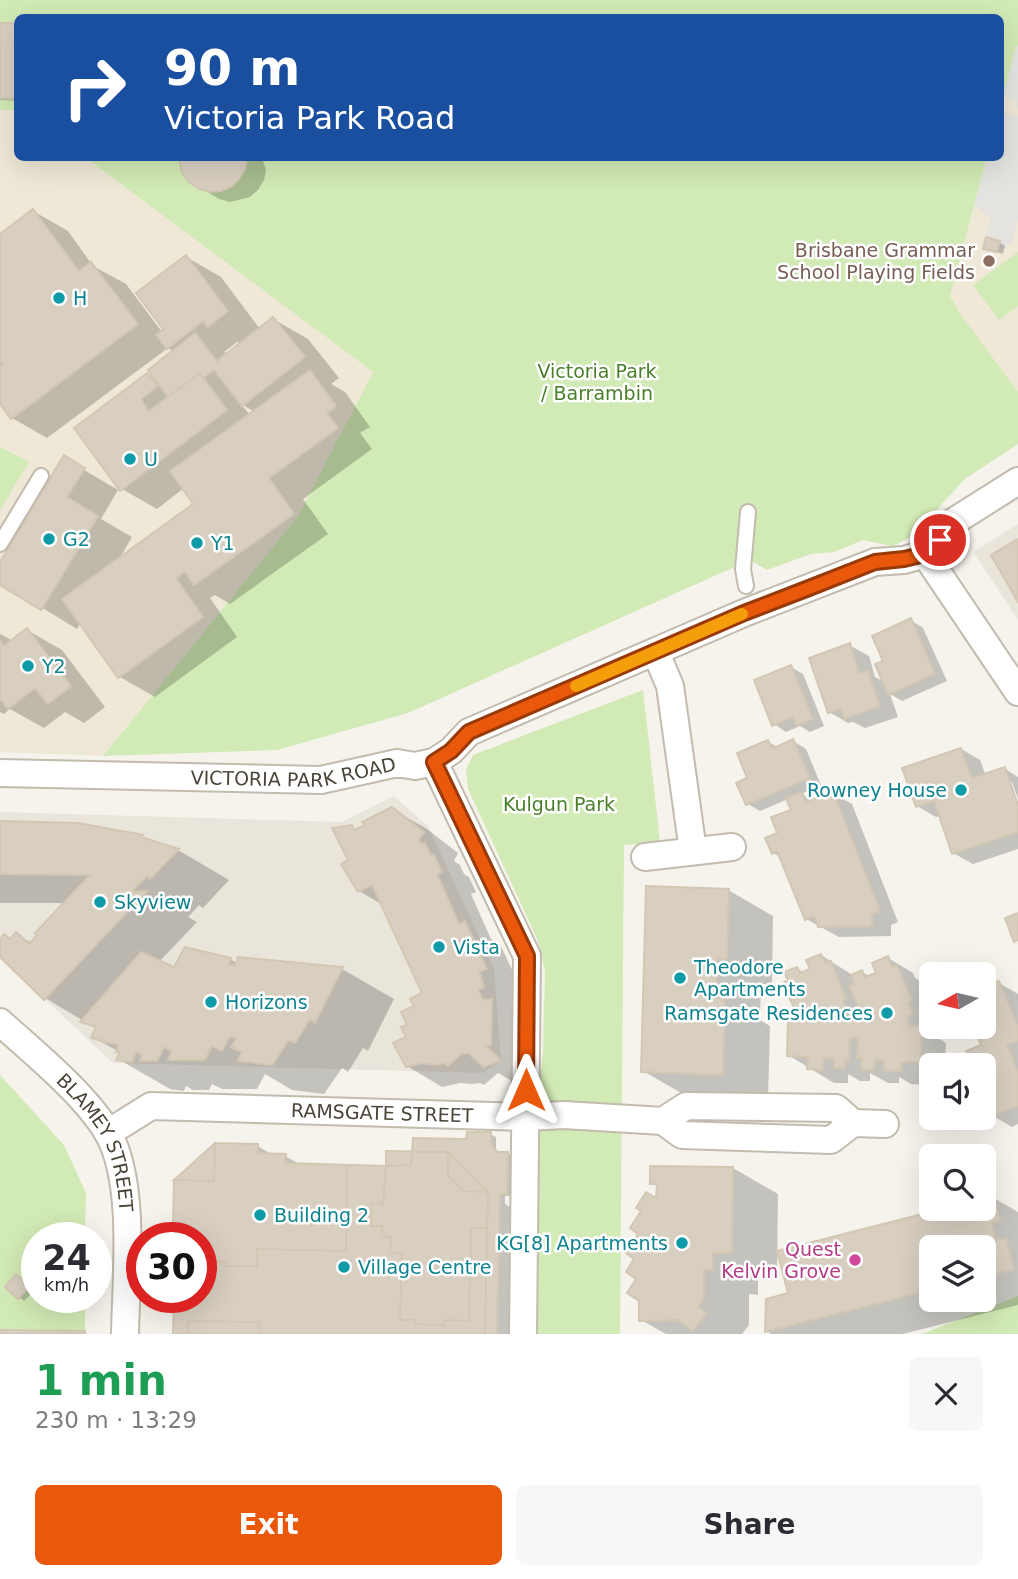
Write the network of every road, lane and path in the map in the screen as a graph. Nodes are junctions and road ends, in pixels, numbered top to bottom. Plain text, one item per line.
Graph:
1 (41, 476) dead end
2 (1018, 481) edge
3 (748, 512) dead end
4 (0, 544) edge
5 (925, 554) junction
6 (746, 586) dead end
7 (656, 653) junction
8 (1018, 692) edge
9 (434, 762) junction
10 (0, 773) edge
11 (732, 846) dead end
12 (693, 851) junction
13 (645, 857) dead end
14 (0, 1022) edge
15 (526, 1116) junction
16 (885, 1124) dead end
17 (108, 1133) junction
18 (125, 1334) edge
19 (523, 1334) edge

1 - 4 lane
2 - 5 street
3 - 6 lane
5 - 7 street
5 - 8 street
7 - 9 street
7 - 12 street
9 - 10 street, VICTORIA PARK ROAD
9 - 15 street
11 - 12 street
12 - 13 street
14 - 17 street, BLAMEY STREET
15 - 16 street, RAMSGATE STREET
15 - 17 street, RAMSGATE STREET
15 - 19 street
17 - 18 street, BLAMEY STREET

